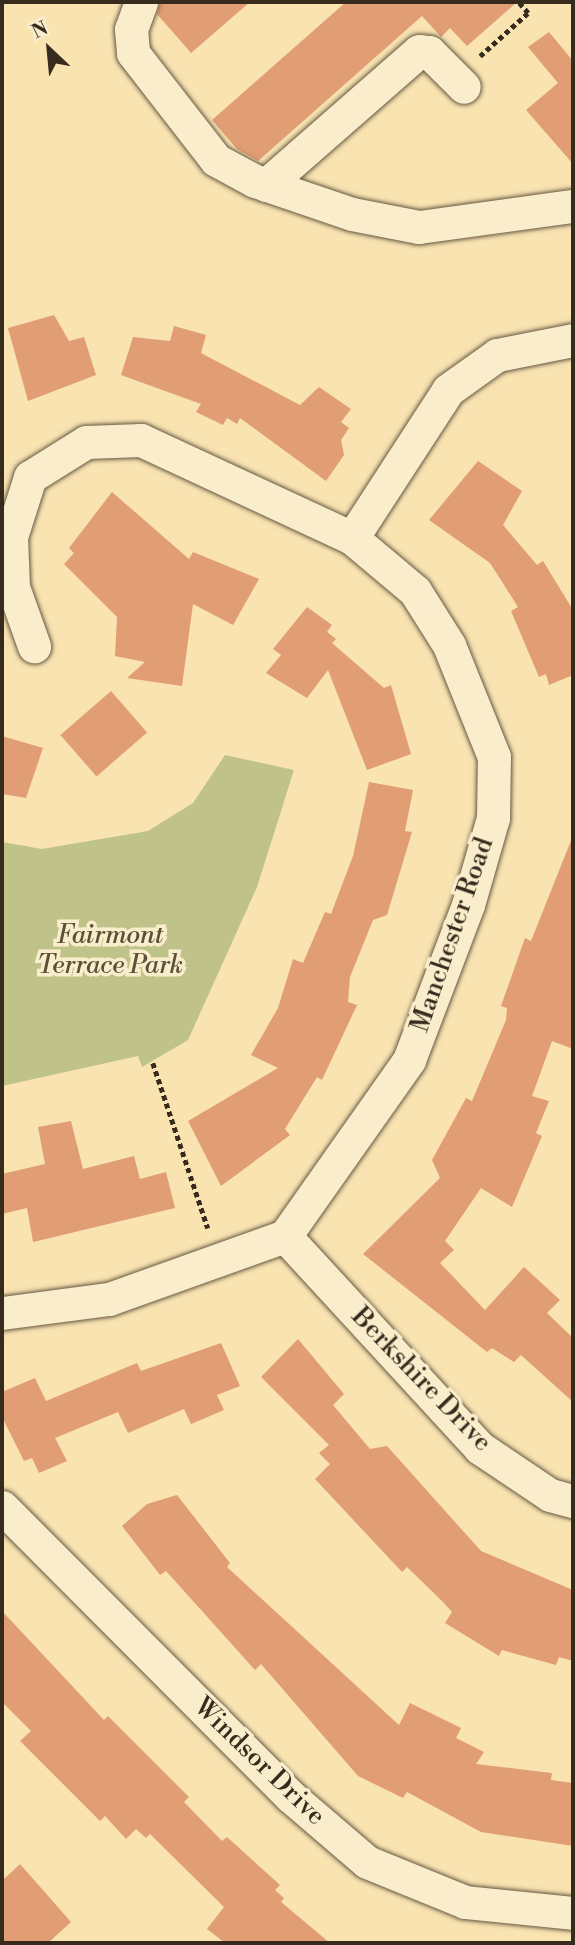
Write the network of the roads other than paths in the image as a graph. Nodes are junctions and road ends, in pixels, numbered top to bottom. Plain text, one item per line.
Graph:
1 (141, 2) edge
2 (460, 83) road end
3 (266, 184) junction
4 (573, 206) edge
5 (573, 340) edge
6 (352, 538) junction
7 (34, 646) dead end
8 (285, 1236) junction
9 (2, 1312) edge
10 (573, 1501) edge
11 (2, 1507) edge
12 (573, 1913) edge

1 - 3 street
2 - 3 street
3 - 4 street
5 - 6 street
6 - 7 street, Manchester Road
6 - 8 street, Manchester Road
8 - 9 street
8 - 10 street, Berkshire Drive
11 - 12 street, Windsor Drive

